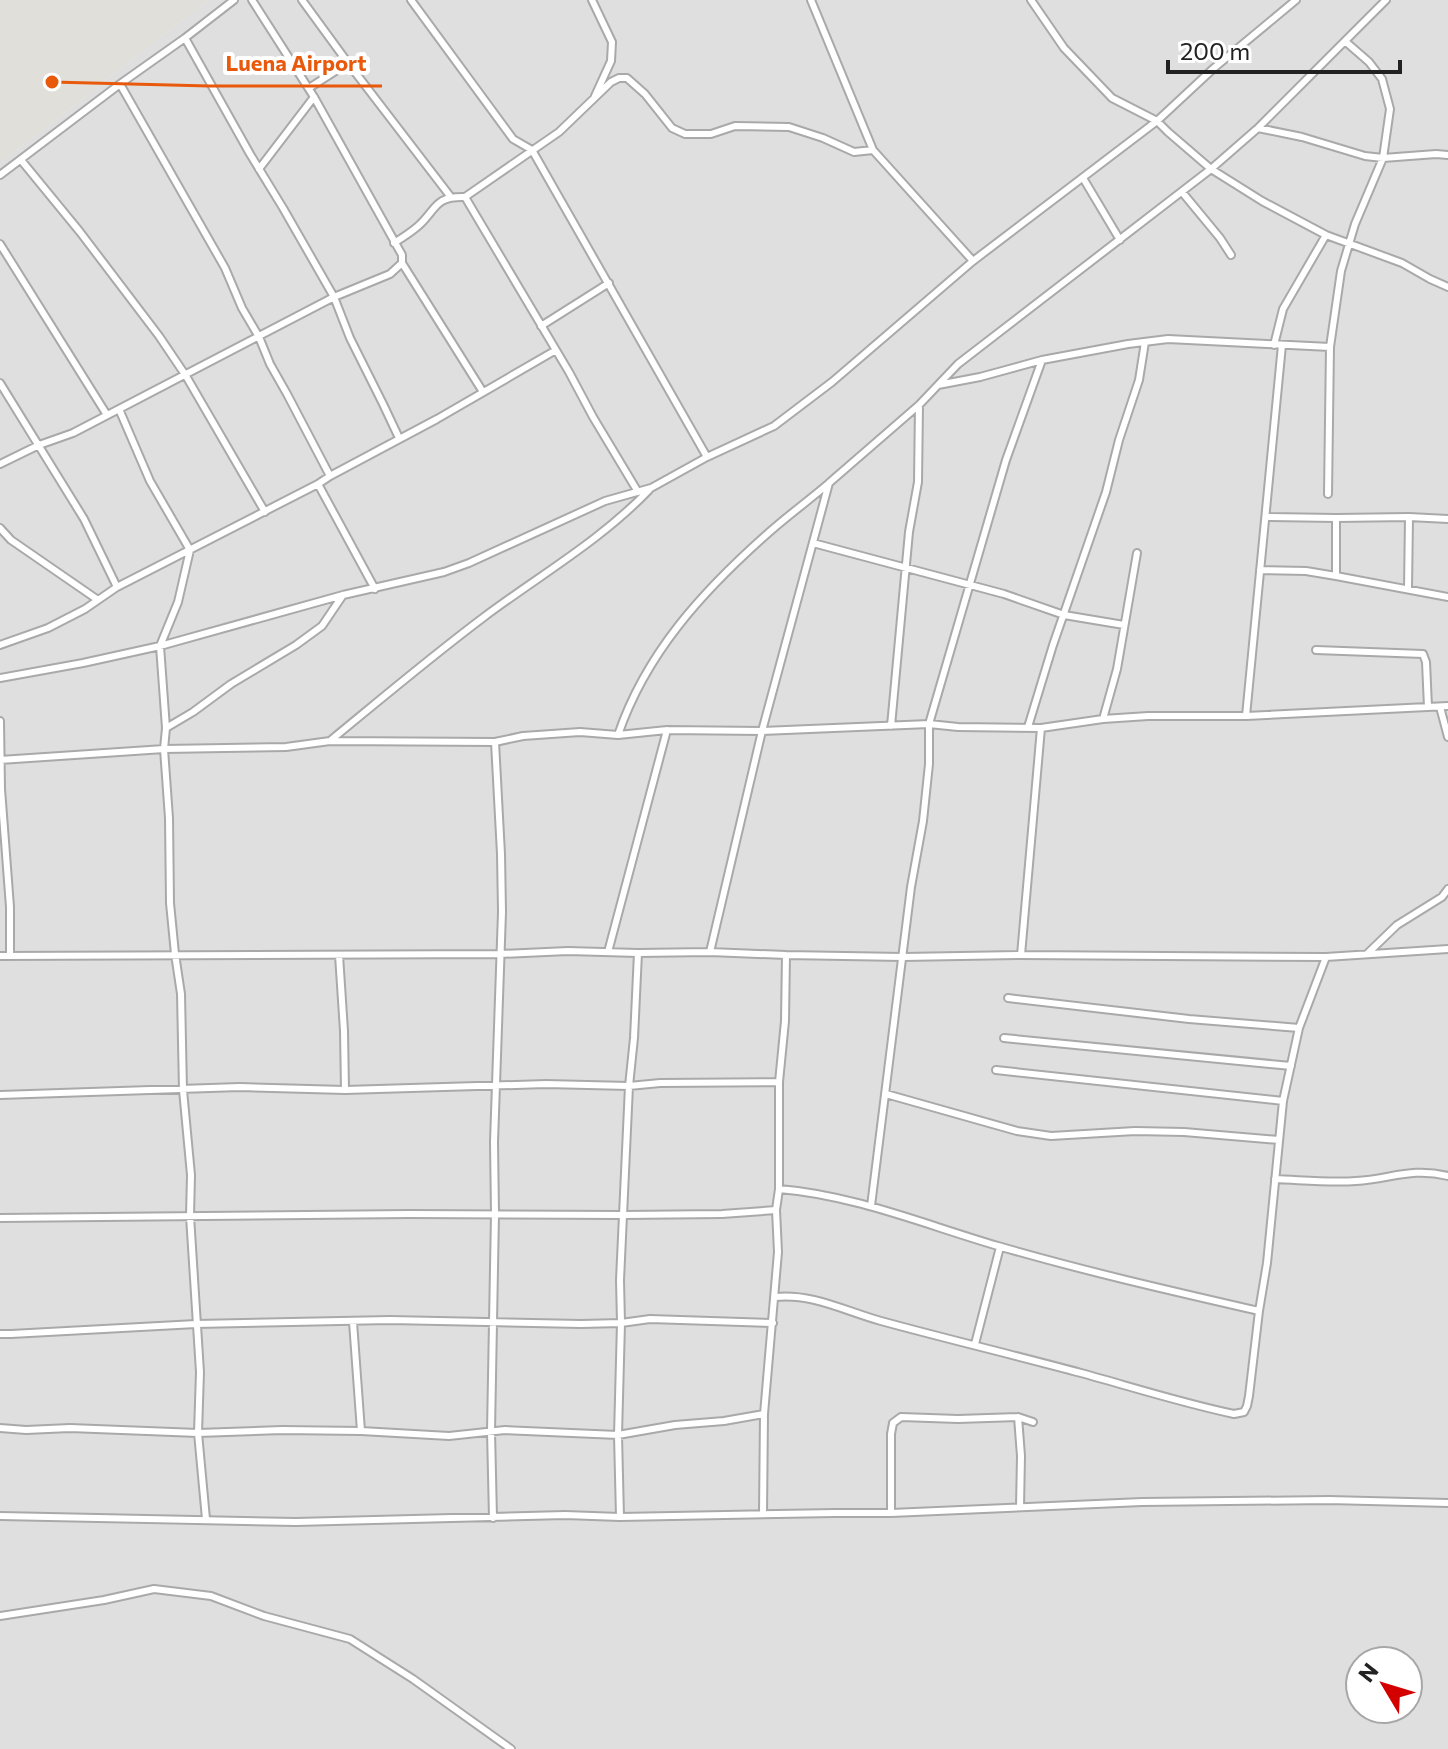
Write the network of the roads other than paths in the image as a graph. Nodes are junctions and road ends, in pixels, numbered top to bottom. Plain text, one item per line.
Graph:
1 (234, 0) edge
2 (252, 0) edge
3 (302, 0) edge
4 (411, 0) edge
5 (592, 0) edge
6 (811, 0) edge
7 (1031, 0) edge
8 (1296, 0) edge
9 (1386, 0) edge
10 (185, 38) junction
11 (1346, 42) junction
12 (348, 63) junction
13 (120, 84) junction
14 (309, 88) junction
15 (314, 97) junction
16 (594, 100) junction
17 (1157, 121) junction
18 (1258, 128) junction
19 (532, 150) junction
20 (873, 150) junction
21 (1448, 155) edge
22 (1383, 158) junction
23 (21, 160) junction
24 (259, 169) junction
25 (1211, 169) junction
26 (0, 175) edge
27 (1083, 178) junction
28 (1182, 192) junction
29 (450, 196) junction
30 (465, 197) junction
31 (1326, 235) junction
32 (1120, 240) junction
33 (394, 243) junction
34 (0, 244) edge
35 (1348, 244) junction
36 (1231, 255) dead end
37 (973, 261) junction
38 (402, 263) junction
39 (609, 283) junction
40 (1448, 287) edge
41 (334, 297) junction
42 (541, 326) junction
43 (259, 337) junction
44 (1145, 342) junction
45 (1278, 345) junction
46 (1330, 347) junction
47 (556, 350) junction
48 (1042, 360) junction
49 (186, 376) junction
50 (0, 383) edge
51 (938, 385) junction
52 (483, 392) junction
53 (919, 405) junction
54 (119, 409) junction
55 (107, 415) junction
56 (399, 438) junction
57 (39, 445) junction
58 (707, 457) junction
59 (0, 464) edge
60 (330, 476) junction
61 (829, 483) junction
62 (318, 484) junction
63 (651, 488) junction
64 (638, 492) junction
65 (1328, 494) dead end
66 (265, 512) junction
67 (1267, 517) junction
68 (1409, 517) junction
69 (1336, 518) junction
70 (1448, 519) edge
71 (0, 528) edge
72 (813, 543) junction
73 (190, 550) junction
74 (1137, 553) dead end
75 (907, 567) junction
76 (1260, 570) junction
77 (1336, 576) junction
78 (969, 586) junction
79 (117, 587) junction
80 (375, 589) junction
81 (1408, 589) junction
82 (343, 595) junction
83 (1448, 597) edge
84 (98, 600) junction
85 (1064, 615) junction
86 (1124, 625) junction
87 (0, 645) edge
88 (160, 646) junction
89 (1316, 650) dead end
90 (0, 678) edge
91 (1444, 706) edge
92 (1428, 707) junction
93 (1246, 716) junction
94 (1103, 719) junction
95 (0, 721) edge
96 (929, 724) junction
97 (891, 726) junction
98 (1028, 727) junction
99 (166, 728) junction
100 (1041, 728) junction
101 (667, 730) junction
102 (762, 731) junction
103 (618, 735) junction
104 (1448, 737) edge
105 (330, 741) junction
106 (495, 742) junction
107 (164, 749) junction
108 (1, 760) edge
109 (1448, 889) edge
110 (1448, 949) edge
111 (608, 952) junction
112 (710, 952) junction
113 (638, 953) junction
114 (175, 954) junction
115 (500, 954) junction
116 (339, 955) junction
117 (786, 955) junction
118 (1021, 955) junction
119 (1366, 955) junction
120 (0, 956) edge
121 (10, 956) junction
122 (903, 957) junction
123 (1326, 957) junction
124 (1008, 998) dead end
125 (1299, 1028) junction
126 (1004, 1038) dead end
127 (1291, 1066) junction
128 (996, 1070) dead end
129 (779, 1082) junction
130 (495, 1086) junction
131 (629, 1086) junction
132 (183, 1090) junction
133 (345, 1090) junction
134 (886, 1094) junction
135 (0, 1095) edge
136 (1283, 1101) junction
137 (1279, 1140) junction
138 (1448, 1176) edge
139 (1275, 1179) junction
140 (779, 1189) junction
141 (871, 1206) junction
142 (776, 1210) junction
143 (495, 1214) junction
144 (623, 1215) junction
145 (190, 1216) junction
146 (0, 1218) edge
147 (1000, 1247) junction
148 (775, 1297) junction
149 (1259, 1311) junction
150 (353, 1322) junction
151 (494, 1323) junction
152 (621, 1323) junction
153 (773, 1323) junction
154 (196, 1324) junction
155 (0, 1334) edge
156 (975, 1344) junction
157 (764, 1414) junction
158 (1018, 1417) junction
159 (1033, 1422) dead end
160 (0, 1428) edge
161 (361, 1431) junction
162 (491, 1431) junction
163 (198, 1433) junction
164 (618, 1435) junction
165 (1448, 1503) edge
166 (1020, 1507) junction
167 (891, 1513) junction
168 (763, 1514) junction
169 (0, 1516) edge
170 (620, 1517) junction
171 (493, 1518) junction
172 (206, 1519) junction
173 (0, 1616) edge
174 (511, 1749) edge

1 - 10 street
2 - 14 street
3 - 12 street
4 - 19 street
5 - 16 street
6 - 20 street
7 - 17 street
8 - 17 street
9 - 11 street
10 - 13 street
10 - 24 street
11 - 18 street
11 - 22 street
12 - 14 street
12 - 29 street
13 - 23 street
13 - 43 street
14 - 15 street
15 - 24 street
15 - 33 street
16 - 19 street
16 - 20 street
17 - 25 street
17 - 27 street
18 - 22 street
18 - 25 street
19 - 30 street
19 - 39 street
20 - 37 street
21 - 22 street
22 - 35 street
23 - 26 street
23 - 49 street
24 - 41 street
25 - 28 street
25 - 31 street
27 - 32 street
27 - 37 street
28 - 32 street
28 - 36 street
29 - 30 street
29 - 33 street
30 - 42 street
31 - 35 street
31 - 45 street
32 - 51 street
33 - 38 street
34 - 55 street
35 - 40 street
35 - 46 street
37 - 58 street
38 - 41 street
38 - 52 street
39 - 42 street
39 - 58 street
41 - 43 street
41 - 56 street
42 - 47 street
43 - 49 street
43 - 60 street
44 - 45 street
44 - 48 street
44 - 85 street
45 - 46 street
45 - 67 street
46 - 65 street
47 - 52 street
47 - 64 street
48 - 51 street
48 - 78 street
49 - 54 street
49 - 66 street
50 - 57 street
51 - 53 street
52 - 56 street
53 - 61 street
53 - 75 street
54 - 55 street
54 - 73 street
55 - 57 street
56 - 60 street
57 - 59 street
57 - 79 street
58 - 63 street
60 - 62 street
61 - 72 street
61 - 103 street
62 - 66 street
62 - 80 street
63 - 64 street
63 - 105 street
64 - 80 street
66 - 73 street
67 - 69 street
67 - 76 street
68 - 69 street
68 - 70 street
68 - 81 street
69 - 77 street
71 - 84 street
72 - 75 street
72 - 102 street
73 - 79 street
73 - 88 street
74 - 86 street
75 - 78 street
75 - 97 street
76 - 77 street
76 - 93 street
77 - 81 street
78 - 85 street
78 - 96 street
79 - 84 street
80 - 82 street
81 - 83 street
82 - 88 street
82 - 99 street
84 - 87 street
85 - 86 street
85 - 98 street
86 - 94 street
88 - 90 street
88 - 99 street
89 - 92 street
91 - 92 street
91 - 104 street
92 - 93 street
93 - 94 street
94 - 100 street
95 - 108 street
96 - 97 street
96 - 98 street
96 - 122 street
97 - 102 street
98 - 100 street
99 - 107 street
100 - 118 street
101 - 102 street
101 - 103 street
101 - 111 street
102 - 112 street
103 - 106 street
105 - 106 street
105 - 107 street
106 - 115 street
107 - 108 street
107 - 114 street
108 - 121 street
109 - 119 street
110 - 119 street
111 - 113 street
111 - 115 street
112 - 113 street
112 - 117 street
113 - 131 street
114 - 116 street
114 - 121 street
114 - 132 street
115 - 116 street
115 - 130 street
116 - 133 street
117 - 122 street
117 - 129 street
118 - 122 street
118 - 123 street
119 - 123 street
120 - 121 street
122 - 134 street
123 - 125 street
124 - 125 street
125 - 127 street
126 - 127 street
127 - 136 street
128 - 136 street
129 - 131 street
129 - 140 street
130 - 131 street
130 - 133 street
130 - 143 street
131 - 144 street
132 - 133 street
132 - 135 street
132 - 145 street
134 - 137 street
134 - 141 street
136 - 137 street
137 - 139 street
138 - 139 street
139 - 149 street
140 - 141 street
140 - 142 street
141 - 147 street
142 - 144 street
142 - 148 street
143 - 144 street
143 - 145 street
143 - 151 street
144 - 152 street
145 - 146 street
145 - 154 street
147 - 149 street
147 - 156 street
148 - 153 street
148 - 156 street
149 - 156 street
150 - 151 street
150 - 154 street
150 - 161 street
151 - 152 street
151 - 162 street
152 - 153 street
152 - 164 street
153 - 157 street
154 - 155 street
154 - 163 street
157 - 164 street
157 - 168 street
158 - 159 street
158 - 166 street
158 - 167 street
160 - 163 street
161 - 162 street
161 - 163 street
162 - 164 street
162 - 171 street
163 - 172 street
164 - 170 street
165 - 166 street
166 - 167 street
167 - 168 street
168 - 170 street
169 - 172 street
170 - 171 street
171 - 172 street
173 - 174 street

